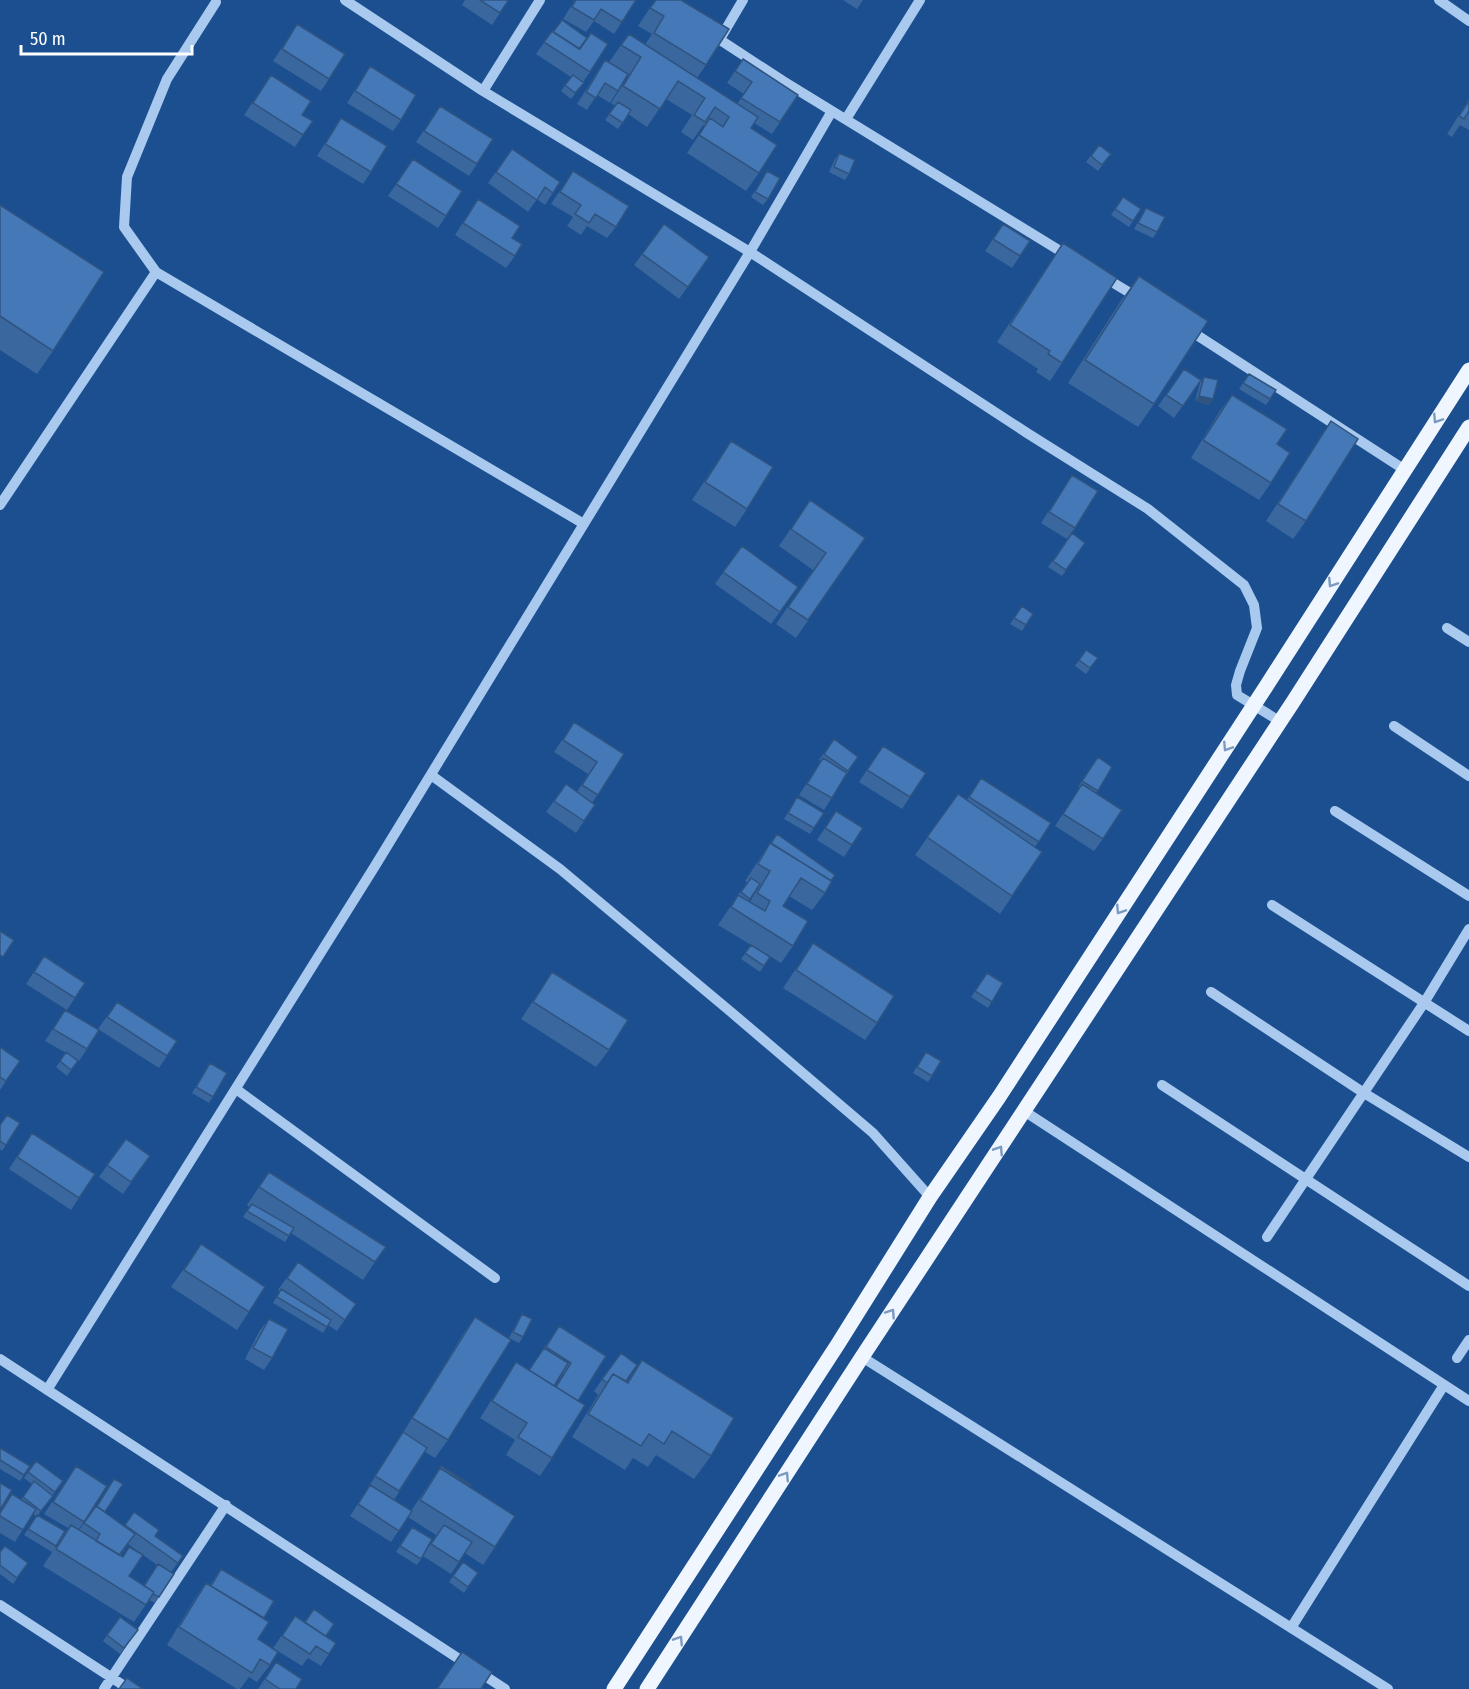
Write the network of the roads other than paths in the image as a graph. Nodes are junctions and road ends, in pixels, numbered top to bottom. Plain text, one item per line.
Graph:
1 (345, 0) edge
2 (540, 0) edge
3 (743, 0) edge
4 (920, 0) edge
5 (1439, 0) edge
6 (216, 2) dead end
7 (1469, 21) edge
8 (702, 28) edge
9 (720, 40) junction
10 (483, 91) junction
11 (832, 111) junction
12 (846, 119) junction
13 (750, 252) junction
14 (1077, 261) edge
15 (1088, 267) edge
16 (156, 272) junction
17 (1149, 305) edge
18 (1179, 324) edge
19 (1469, 370) edge
20 (1469, 427) edge
21 (1405, 470) junction
22 (0, 505) edge
23 (584, 524) junction
24 (1447, 628) dead end
25 (1469, 642) edge
26 (1253, 706) junction
27 (1281, 722) junction
28 (1394, 726) dead end
29 (431, 775) junction
30 (1469, 776) edge
31 (1335, 811) dead end
32 (1469, 896) edge
33 (1272, 905) dead end
34 (1469, 929) edge
35 (1210, 992) dead end
36 (1424, 1003) junction
37 (1469, 1031) edge
38 (1162, 1085) dead end
39 (236, 1089) junction
40 (1364, 1093) junction
41 (1024, 1111) junction
42 (1469, 1157) edge
43 (1307, 1178) junction
44 (930, 1197) junction
45 (1267, 1237) dead end
46 (495, 1278) dead end
47 (1469, 1286) edge
48 (1469, 1340) edge
49 (862, 1357) junction
50 (0, 1359) edge
51 (1457, 1359) dead end
52 (1444, 1385) junction
53 (47, 1390) junction
54 (1469, 1401) edge
55 (226, 1505) junction
56 (0, 1605) edge
57 (1291, 1628) junction
58 (112, 1678) junction
59 (105, 1689) edge
60 (129, 1689) edge
61 (504, 1689) edge
62 (614, 1689) edge
63 (647, 1689) edge
64 (1388, 1689) edge

1 - 10 street
2 - 10 street
3 - 9 street
4 - 12 street
5 - 7 street
6 - 16 street
8 - 9 street
9 - 11 street
10 - 13 street
11 - 12 street
11 - 13 street
12 - 14 street
13 - 23 street
13 - 26 street
15 - 17 street
16 - 22 street
16 - 23 street
18 - 21 street
19 -> 21 main road
20 - 27 main road
21 -> 26 main road
23 - 29 street
24 - 25 street
26 - 27 street
26 -> 44 main road
27 - 41 main road
28 - 30 street
29 - 39 street
29 - 44 street
31 - 32 street
33 - 36 street
34 - 36 street
35 - 40 street
36 - 37 street
36 - 40 street
38 - 43 street
39 - 46 street
39 - 53 street
40 - 42 street
40 - 43 street
49 -> 41 main road
41 - 52 street
43 - 45 street
43 - 47 street
44 - 62 main road
48 - 51 street
49 - 57 street
63 -> 49 main road
50 - 53 street
52 - 54 street
52 - 57 street
53 - 55 street
55 - 58 street
55 - 61 street
56 - 58 street
57 - 64 street
58 - 59 street
58 - 60 street

